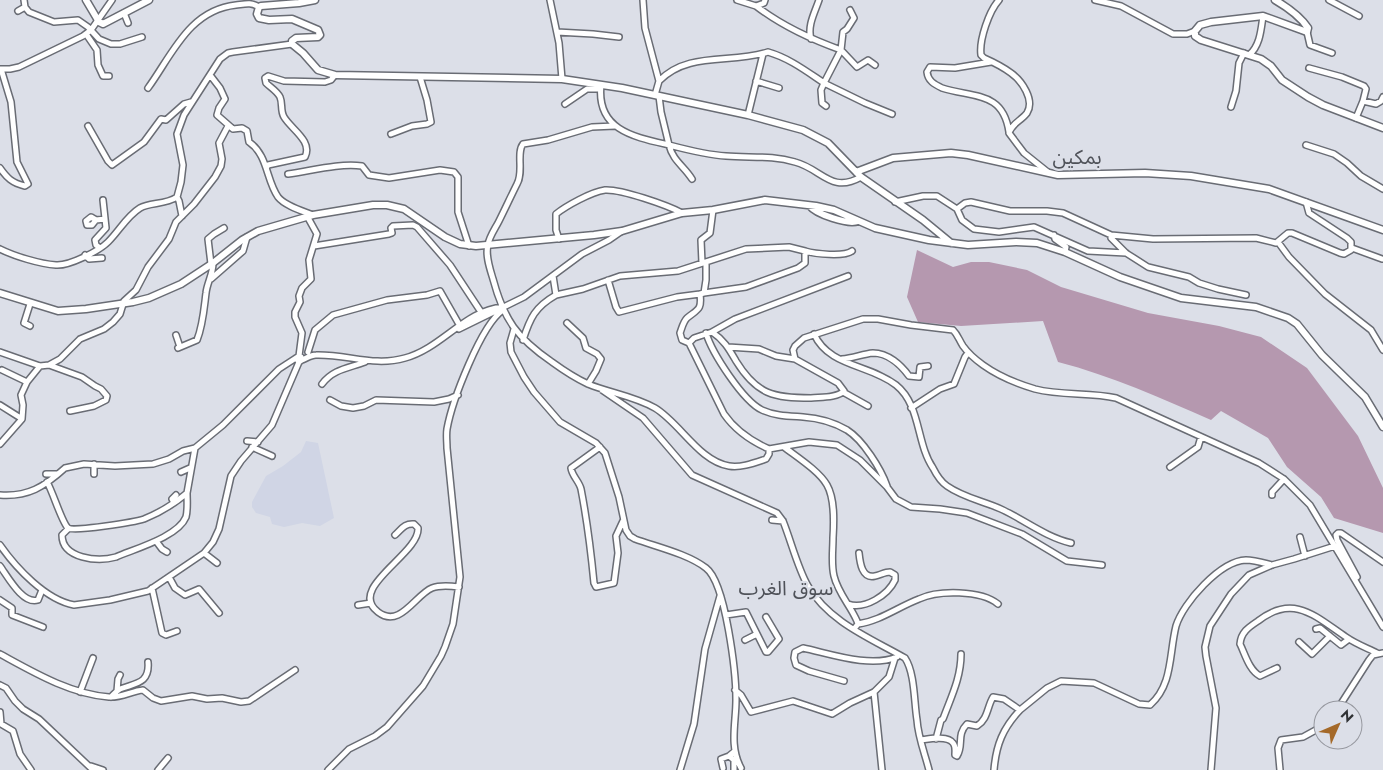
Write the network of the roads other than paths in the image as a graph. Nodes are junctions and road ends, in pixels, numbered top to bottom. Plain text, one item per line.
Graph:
1 (24, 0) edge
2 (86, 0) edge
3 (112, 0) edge
4 (149, 0) edge
5 (315, 0) edge
6 (550, 0) edge
7 (643, 0) edge
8 (737, 0) edge
9 (765, 0) edge
10 (819, 0) edge
11 (999, 0) edge
12 (1095, 0) edge
13 (1329, 0) edge
14 (1278, 1) edge
15 (259, 6) junction
16 (756, 6) junction
17 (850, 10) dead end
18 (18, 11) dead end
19 (26, 11) junction
20 (124, 13) junction
21 (1263, 16) junction
22 (1359, 16) dead end
23 (98, 19) junction
24 (128, 23) dead end
25 (1195, 31) junction
26 (88, 32) junction
27 (556, 32) junction
28 (1307, 32) junction
29 (142, 36) dead end
30 (619, 37) dead end
31 (811, 39) junction
32 (292, 44) junction
33 (840, 50) junction
34 (1332, 53) dead end
35 (763, 54) junction
36 (1247, 54) junction
37 (991, 62) junction
38 (875, 65) dead end
39 (1309, 68) dead end
40 (0, 69) edge
41 (210, 75) junction
42 (334, 75) junction
43 (109, 76) dead end
44 (420, 77) junction
45 (562, 79) junction
46 (659, 81) junction
47 (756, 81) junction
48 (824, 83) junction
49 (601, 87) junction
50 (148, 88) dead end
51 (779, 88) dead end
52 (657, 96) junction
53 (1383, 97) edge
54 (1363, 101) junction
55 (192, 102) junction
56 (565, 104) dead end
57 (826, 106) dead end
58 (1231, 107) dead end
59 (892, 114) dead end
60 (748, 115) junction
61 (1356, 118) junction
62 (88, 126) dead end
63 (228, 126) junction
64 (615, 126) junction
65 (1383, 128) edge
66 (1009, 133) junction
67 (391, 134) dead end
68 (670, 145) junction
69 (1306, 145) dead end
70 (267, 167) junction
71 (0, 168) edge
72 (1049, 173) junction
73 (288, 174) dead end
74 (859, 175) junction
75 (692, 180) dead end
76 (1383, 189) edge
77 (177, 197) junction
78 (103, 200) dead end
79 (895, 202) junction
80 (1306, 202) junction
81 (957, 209) junction
82 (713, 210) junction
83 (682, 213) junction
84 (182, 216) junction
85 (310, 216) junction
86 (104, 219) junction
87 (96, 220) dead end
88 (224, 228) dead end
89 (1383, 230) edge
90 (622, 231) junction
91 (1054, 235) junction
92 (1111, 235) junction
93 (247, 237) junction
94 (559, 239) junction
95 (1278, 242) junction
96 (952, 244) junction
97 (314, 246) junction
98 (469, 246) junction
99 (488, 246) junction
100 (100, 248) junction
101 (1352, 248) junction
102 (0, 249) edge
103 (805, 251) junction
104 (852, 251) dead end
105 (1065, 252) junction
106 (1126, 253) junction
107 (85, 255) junction
108 (102, 258) dead end
109 (1382, 259) edge
110 (212, 263) junction
111 (704, 263) junction
112 (553, 276) junction
113 (848, 276) dead end
114 (211, 279) junction
115 (608, 280) junction
116 (0, 294) edge
117 (702, 294) junction
118 (556, 295) junction
119 (1246, 296) dead end
120 (30, 304) junction
121 (123, 304) junction
122 (503, 308) junction
123 (481, 312) junction
124 (567, 323) dead end
125 (30, 326) dead end
126 (460, 326) junction
127 (921, 326) junction
128 (514, 329) junction
129 (455, 331) junction
130 (709, 332) junction
131 (920, 333) dead end
132 (814, 334) junction
133 (176, 335) dead end
134 (523, 340) junction
135 (690, 343) junction
136 (728, 347) junction
137 (1383, 350) edge
138 (0, 352) edge
139 (308, 352) junction
140 (968, 353) junction
141 (334, 356) junction
142 (298, 359) junction
143 (795, 359) junction
144 (839, 360) junction
145 (367, 361) junction
146 (49, 365) junction
147 (40, 366) junction
148 (928, 366) dead end
149 (2, 370) dead end
150 (27, 382) junction
151 (322, 384) dead end
152 (588, 384) junction
153 (598, 387) junction
154 (843, 392) junction
155 (458, 395) junction
156 (330, 400) dead end
157 (641, 401) junction
158 (0, 405) edge
159 (868, 406) dead end
160 (911, 408) junction
161 (70, 411) dead end
162 (637, 414) junction
163 (19, 417) dead end
164 (1383, 428) edge
165 (1201, 437) junction
166 (247, 441) dead end
167 (258, 442) junction
168 (0, 444) edge
169 (600, 446) junction
170 (252, 447) junction
171 (784, 447) junction
172 (195, 448) junction
173 (769, 449) junction
174 (272, 456) dead end
175 (94, 464) junction
176 (1170, 467) dead end
177 (190, 468) junction
178 (181, 472) dead end
179 (46, 474) dead end
180 (58, 474) junction
181 (94, 474) dead end
182 (1284, 479) junction
183 (47, 482) junction
184 (888, 487) junction
185 (187, 493) junction
186 (1272, 494) dead end
187 (0, 495) edge
188 (176, 495) dead end
189 (174, 503) junction
190 (135, 514) dead end
191 (134, 520) junction
192 (772, 520) dead end
193 (623, 521) junction
194 (783, 521) junction
195 (68, 529) junction
196 (395, 536) dead end
197 (1300, 537) dead end
198 (156, 541) junction
199 (1071, 543) dead end
200 (0, 546) edge
201 (1335, 546) junction
202 (167, 552) dead end
203 (204, 553) junction
204 (859, 553) dead end
205 (1305, 556) junction
206 (1383, 562) edge
207 (217, 563) dead end
208 (1102, 565) dead end
209 (1272, 565) junction
210 (0, 566) edge
211 (169, 577) junction
212 (1357, 582) junction
213 (459, 587) junction
214 (152, 588) junction
215 (42, 590) junction
216 (719, 590) junction
217 (0, 600) edge
218 (371, 603) junction
219 (848, 604) junction
220 (998, 604) dead end
221 (358, 605) dead end
222 (218, 614) dead end
223 (726, 616) junction
224 (766, 617) dead end
225 (858, 624) junction
226 (1383, 627) edge
227 (43, 628) dead end
228 (1316, 629) dead end
229 (854, 630) junction
230 (177, 632) dead end
231 (757, 634) junction
232 (1330, 636) junction
233 (1349, 639) junction
234 (745, 640) dead end
235 (1299, 642) dead end
236 (763, 646) junction
237 (756, 649) dead end
238 (1380, 653) edge
239 (0, 654) edge
240 (961, 654) dead end
241 (897, 656) junction
242 (92, 658) dead end
243 (148, 662) dead end
244 (1277, 668) dead end
245 (295, 670) dead end
246 (120, 675) dead end
247 (844, 680) dead end
248 (0, 685) edge
249 (735, 690) junction
250 (117, 691) junction
251 (80, 692) junction
252 (874, 692) junction
253 (111, 697) junction
254 (1343, 700) edge
255 (1020, 710) junction
256 (0, 712) edge
257 (1313, 732) edge
258 (936, 739) junction
259 (921, 740) junction
260 (735, 751) junction
261 (729, 756) junction
262 (168, 758) dead end
263 (84, 762) junction
264 (723, 768) dead end
265 (741, 768) dead end
266 (30, 770) edge
267 (93, 770) edge
268 (103, 770) edge
269 (158, 770) edge
270 (328, 770) edge
271 (680, 770) edge
272 (734, 770) edge
273 (882, 770) edge
274 (929, 770) edge
275 (994, 770) edge
276 (1211, 770) edge
277 (1280, 770) edge

1 - 19 street
2 - 23 main road
3 - 23 street
4 - 20 main road
5 - 15 main road
6 - 27 street
7 - 46 street
8 - 16 street
9 - 16 street
10 - 31 street
11 - 37 street
12 - 25 street
13 - 22 street
14 - 28 main road
15 - 32 main road
15 - 50 street
16 - 31 street
17 - 33 street
18 - 19 street
19 - 26 street
20 - 23 main road
20 - 24 street
21 - 25 main road
21 - 28 main road
21 - 36 street
23 - 26 street
25 - 36 main road
26 - 29 street
26 - 40 street
26 - 43 street
27 - 30 street
27 - 45 street
28 - 34 street
31 - 33 street
32 - 41 street
32 - 42 main road
33 - 38 street
33 - 48 street
35 - 46 street
35 - 47 street
35 - 48 street
36 - 58 street
36 - 61 main road
37 - 66 street
37 - 66 street
39 - 54 street
40 - 71 street
41 - 55 street
41 - 63 street
42 - 44 main road
42 - 70 street
44 - 45 main road
44 - 67 street
45 - 49 main road
46 - 52 street
47 - 51 street
47 - 60 street
48 - 57 street
48 - 59 street
49 - 52 main road
49 - 56 street
49 - 64 street
52 - 60 main road
52 - 68 street
53 - 54 street
54 - 61 street
55 - 62 street
55 - 77 street
60 - 74 main road
61 - 65 main road
63 - 70 street
63 - 84 street
64 - 68 street
64 - 99 street
66 - 72 street
68 - 74 street
68 - 75 street
69 - 76 street
70 - 85 street
72 - 74 main road
72 - 80 main road
73 - 98 street
74 - 79 main road
77 - 84 street
77 - 100 street
78 - 86 street
79 - 81 street
79 - 96 main road
80 - 89 main road
80 - 101 street
81 - 91 street
81 - 92 street
82 - 83 main road
82 - 96 main road
82 - 111 street
83 - 90 main road
83 - 94 street
84 - 121 street
85 - 93 main road
85 - 97 street
85 - 98 main road
86 - 87 street
86 - 100 street
88 - 110 street
90 - 94 main road
90 - 112 street
91 - 105 street
91 - 106 street
92 - 95 street
92 - 106 street
93 - 110 main road
93 - 114 street
94 - 99 main road
95 - 101 street
95 - 137 street
96 - 105 main road
97 - 123 street
97 - 142 street
98 - 99 main road
99 - 122 street
100 - 107 street
101 - 109 street
102 - 107 street
103 - 104 street
103 - 111 street
103 - 117 street
105 - 164 main road
106 - 119 street
107 - 108 street
110 - 114 street
110 - 121 main road
111 - 115 street
111 - 117 street
112 - 118 street
112 - 122 street
113 - 130 street
114 - 133 street
115 - 117 street
115 - 118 street
116 - 120 main road
117 - 135 street
118 - 134 street
120 - 121 main road
120 - 125 street
121 - 146 street
122 - 123 street
122 - 128 street
122 - 129 street
122 - 155 street
123 - 126 street
124 - 152 street
126 - 129 street
126 - 139 street
127 - 131 street
127 - 132 street
127 - 140 street
128 - 134 street
128 - 169 street
129 - 145 street
130 - 135 street
130 - 136 street
130 - 184 street
132 - 143 street
132 - 144 street
134 - 152 street
135 - 173 street
136 - 143 street
136 - 154 street
138 - 147 street
139 - 141 street
139 - 142 street
140 - 160 street
140 - 165 street
141 - 142 street
141 - 145 street
142 - 167 street
142 - 172 street
143 - 154 street
144 - 148 street
144 - 160 street
145 - 151 street
146 - 147 street
146 - 161 street
147 - 150 street
149 - 150 street
150 - 168 street
152 - 153 street
153 - 157 street
153 - 162 street
154 - 159 street
155 - 156 street
155 - 213 street
157 - 162 street
157 - 173 street
158 - 163 street
160 - 199 street
162 - 194 street
165 - 176 street
165 - 182 street
166 - 167 street
167 - 170 street
169 - 193 street
169 - 193 street
170 - 174 street
170 - 203 street
171 - 173 street
171 - 184 street
171 - 219 street
172 - 175 street
172 - 177 street
175 - 180 street
175 - 181 street
177 - 178 street
177 - 185 street
179 - 180 street
180 - 183 street
182 - 186 street
182 - 201 street
183 - 187 street
183 - 195 street
184 - 208 street
185 - 189 street
185 - 198 street
188 - 189 street
189 - 191 street
190 - 191 street
191 - 195 street
192 - 194 street
193 - 216 street
194 - 229 street
195 - 198 street
196 - 218 street
197 - 205 street
198 - 202 street
200 - 215 street
201 - 205 street
201 - 212 street
203 - 207 street
203 - 211 street
204 - 219 street
205 - 209 street
206 - 212 street
209 - 255 street
209 - 276 street
210 - 215 street
211 - 214 street
211 - 222 street
212 - 226 street
213 - 218 street
213 - 270 street
214 - 215 street
214 - 230 street
216 - 223 street
216 - 271 street
217 - 227 street
218 - 221 street
219 - 225 street
220 - 225 street
223 - 231 street
223 - 249 street
224 - 236 street
225 - 229 street
228 - 232 street
229 - 241 street
231 - 234 street
231 - 236 street
232 - 233 street
232 - 235 street
233 - 238 street
233 - 244 street
236 - 237 street
238 - 254 street
239 - 251 street
240 - 258 street
241 - 247 street
241 - 252 street
241 - 259 street
242 - 251 street
243 - 250 street
245 - 253 street
246 - 250 street
248 - 263 street
249 - 252 street
249 - 260 street
250 - 253 street
251 - 253 street
252 - 273 street
255 - 258 street
255 - 275 street
256 - 266 street
257 - 277 street
258 - 259 street
259 - 274 street
260 - 261 street
260 - 265 street
261 - 264 street
261 - 272 street
262 - 269 street
263 - 267 street
263 - 268 street

